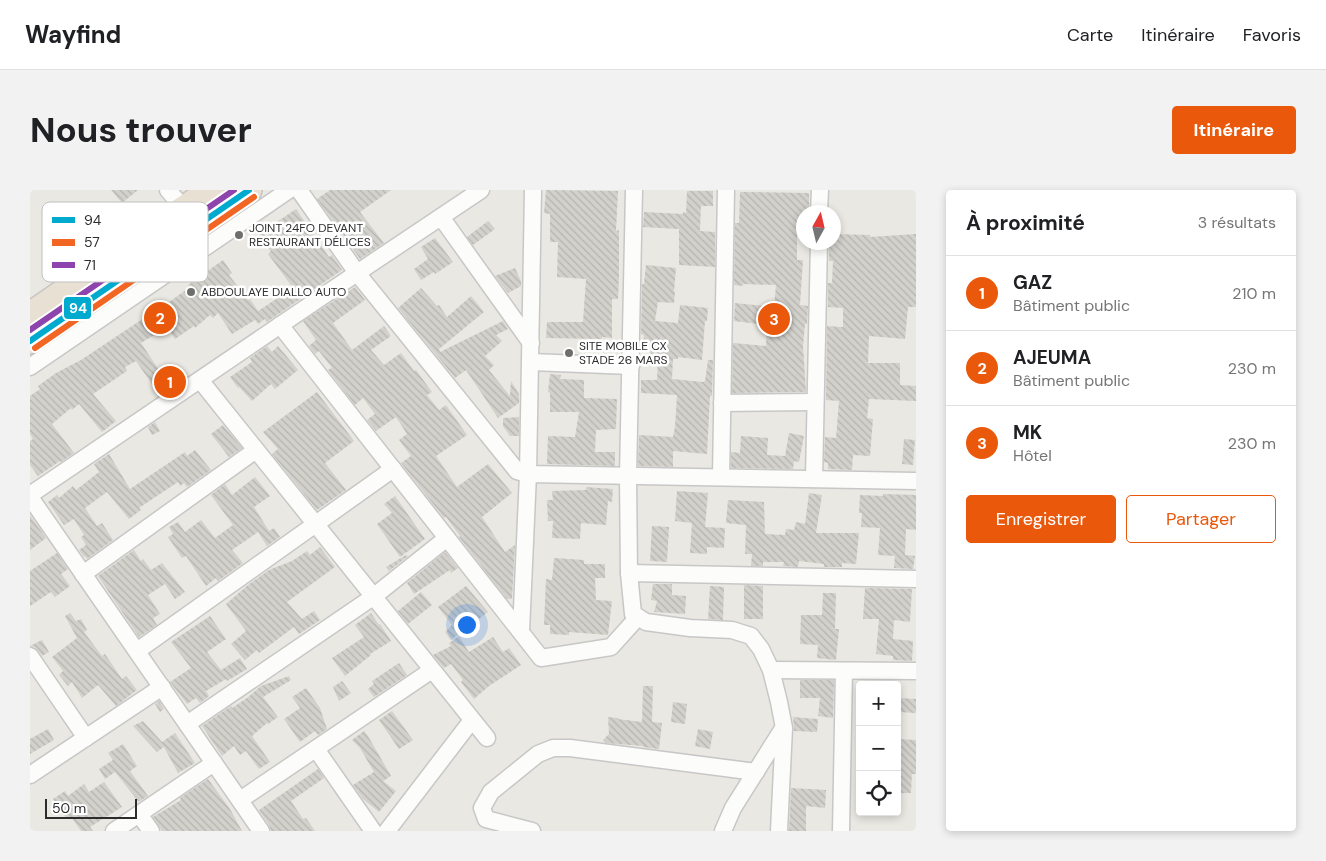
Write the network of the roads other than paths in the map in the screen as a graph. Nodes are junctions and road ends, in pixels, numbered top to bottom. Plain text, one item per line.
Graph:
1 (168, 190) edge
2 (210, 190) edge
3 (249, 190) edge
4 (289, 190) edge
5 (299, 190) edge
6 (481, 190) edge
7 (533, 190) edge
8 (634, 190) edge
9 (726, 190) edge
10 (820, 190) edge
11 (178, 202) edge
12 (194, 202) edge
13 (819, 205) edge
14 (441, 217) junction
15 (208, 218) edge
16 (208, 245) edge
17 (818, 250) edge
18 (357, 273) junction
19 (78, 282) edge
20 (116, 282) edge
21 (154, 282) edge
22 (30, 315) edge
23 (280, 325) junction
24 (30, 341) edge
25 (531, 344) junction
26 (531, 362) junction
27 (631, 366) junction
28 (30, 367) edge
29 (200, 380) junction
30 (814, 402) junction
31 (722, 403) junction
32 (256, 450) junction
33 (393, 469) junction
34 (528, 474) junction
35 (628, 476) junction
36 (721, 477) junction
37 (814, 479) junction
38 (916, 481) edge
39 (30, 496) edge
40 (315, 524) junction
41 (448, 538) junction
42 (629, 573) junction
43 (83, 574) junction
44 (916, 578) edge
45 (373, 597) junction
46 (638, 617) junction
47 (520, 631) junction
48 (137, 651) junction
49 (30, 656) edge
50 (432, 670) junction
51 (771, 670) junction
52 (844, 670) junction
53 (916, 672) edge
54 (162, 687) junction
55 (472, 720) junction
56 (187, 724) junction
57 (784, 728) junction
58 (86, 738) junction
59 (487, 738) dead end
60 (316, 749) junction
61 (214, 763) junction
62 (756, 772) junction
63 (30, 775) edge
64 (240, 800) junction
65 (139, 814) junction
66 (114, 831) edge
67 (151, 831) edge
68 (261, 831) edge
69 (373, 831) edge
70 (386, 831) edge
71 (531, 831) edge
72 (723, 831) edge
73 (779, 831) edge
74 (841, 831) edge

1 - 11 street
2 - 12 highway
3 - 15 highway
4 - 16 street
5 - 18 street
6 - 14 street
7 - 25 street
8 - 27 street
9 - 31 street
10 - 13 street
14 - 18 street
14 - 25 street
17 - 30 street
18 - 23 street
18 - 34 street
19 - 22 highway
20 - 24 highway
21 - 28 street
23 - 29 street
23 - 33 street
25 - 26 street
26 - 27 street
26 - 34 street
27 - 35 street
29 - 32 street
29 - 39 street
30 - 31 street
30 - 37 street
31 - 36 street
32 - 40 street
32 - 43 street
33 - 40 street
33 - 41 street
34 - 35 street
34 - 47 street
35 - 36 street
35 - 42 street
36 - 37 street
37 - 38 street
39 - 43 street
40 - 45 street
40 - 48 street
41 - 45 street
41 - 47 street
42 - 44 street
42 - 46 street
43 - 48 street
45 - 50 street
45 - 56 street
46 - 47 street
46 - 51 street
48 - 54 street
49 - 58 street
50 - 55 street
50 - 60 street
51 - 52 street
51 - 57 street
52 - 53 street
52 - 74 street
54 - 56 street
54 - 58 street
55 - 59 street
55 - 70 street
56 - 61 street
57 - 62 street
57 - 73 street
58 - 63 street
60 - 64 street
60 - 69 street
61 - 64 street
61 - 65 street
62 - 71 street
62 - 72 street
64 - 68 street
65 - 66 street
65 - 67 street

